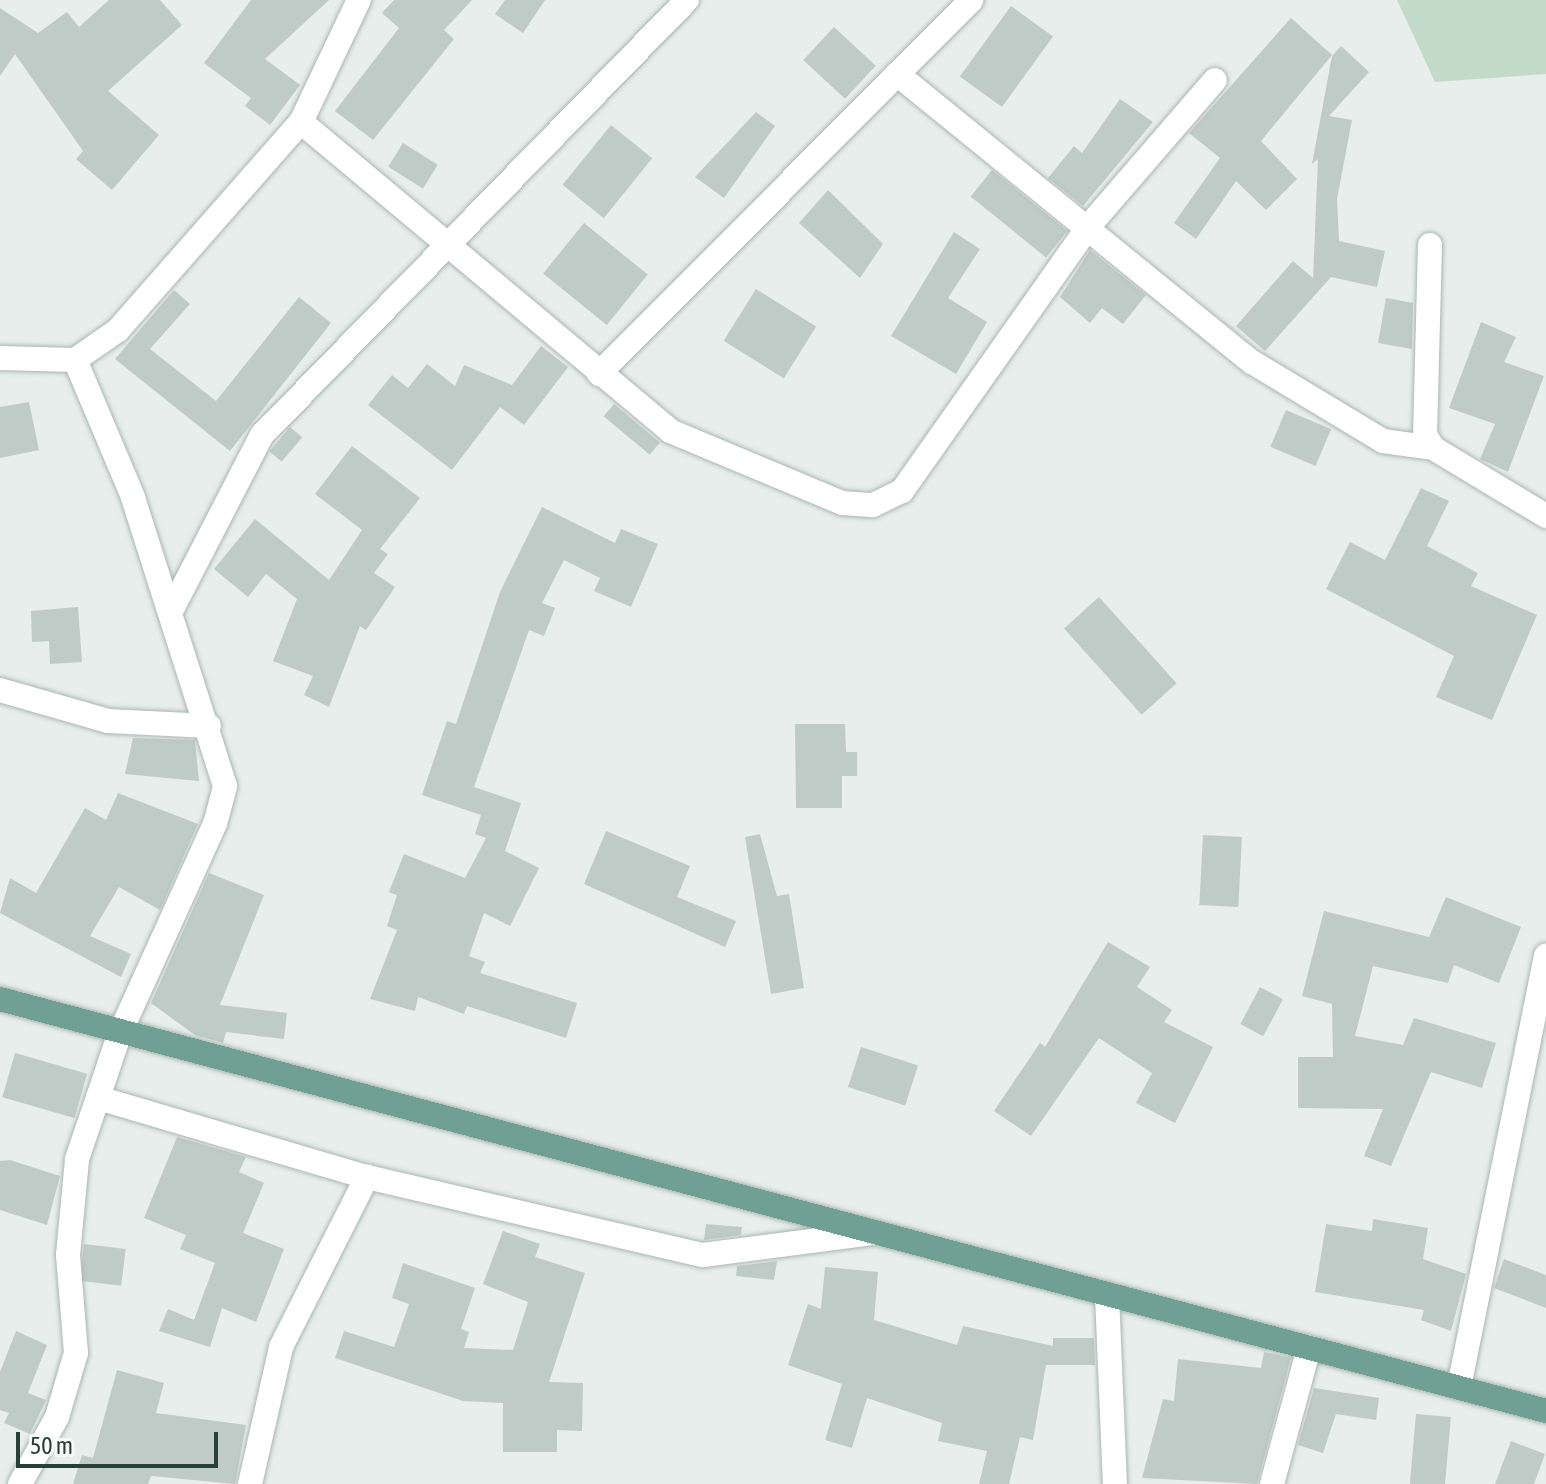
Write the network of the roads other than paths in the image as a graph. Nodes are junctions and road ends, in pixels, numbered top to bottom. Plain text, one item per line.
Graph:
1 (359, 0) edge
2 (687, 0) edge
3 (971, 0) edge
4 (897, 74) junction
5 (1215, 80) dead end
6 (301, 122) junction
7 (1088, 227) junction
8 (1430, 245) dead end
9 (442, 247) junction
10 (0, 358) edge
11 (75, 360) junction
12 (599, 374) junction
13 (1433, 448) junction
14 (1546, 516) edge
15 (171, 611) junction
16 (0, 690) edge
17 (209, 726) junction
18 (1546, 956) edge
19 (0, 999) edge
20 (120, 1033) junction
21 (98, 1098) junction
22 (367, 1177) junction
23 (872, 1233) junction
24 (1107, 1295) junction
25 (1309, 1348) junction
26 (1459, 1387) junction
27 (1546, 1411) edge
28 (20, 1484) edge
29 (250, 1484) edge
30 (1115, 1484) edge
31 (1272, 1484) edge

1 - 6 street
2 - 9 street
3 - 4 street
4 - 7 street
4 - 12 street
5 - 7 street
6 - 9 street
6 - 11 street
7 - 12 street
7 - 13 street
8 - 13 street
9 - 12 street
9 - 15 street
10 - 11 street
11 - 15 street
13 - 14 street
15 - 17 street
16 - 17 street
17 - 20 street
18 - 26 street
19 - 20 main road
20 - 21 street
20 - 23 main road
21 - 22 street
21 - 28 street
22 - 23 street
22 - 29 street
23 - 24 main road
24 - 25 main road
24 - 30 street
25 - 26 main road
25 - 31 street
26 - 27 main road

